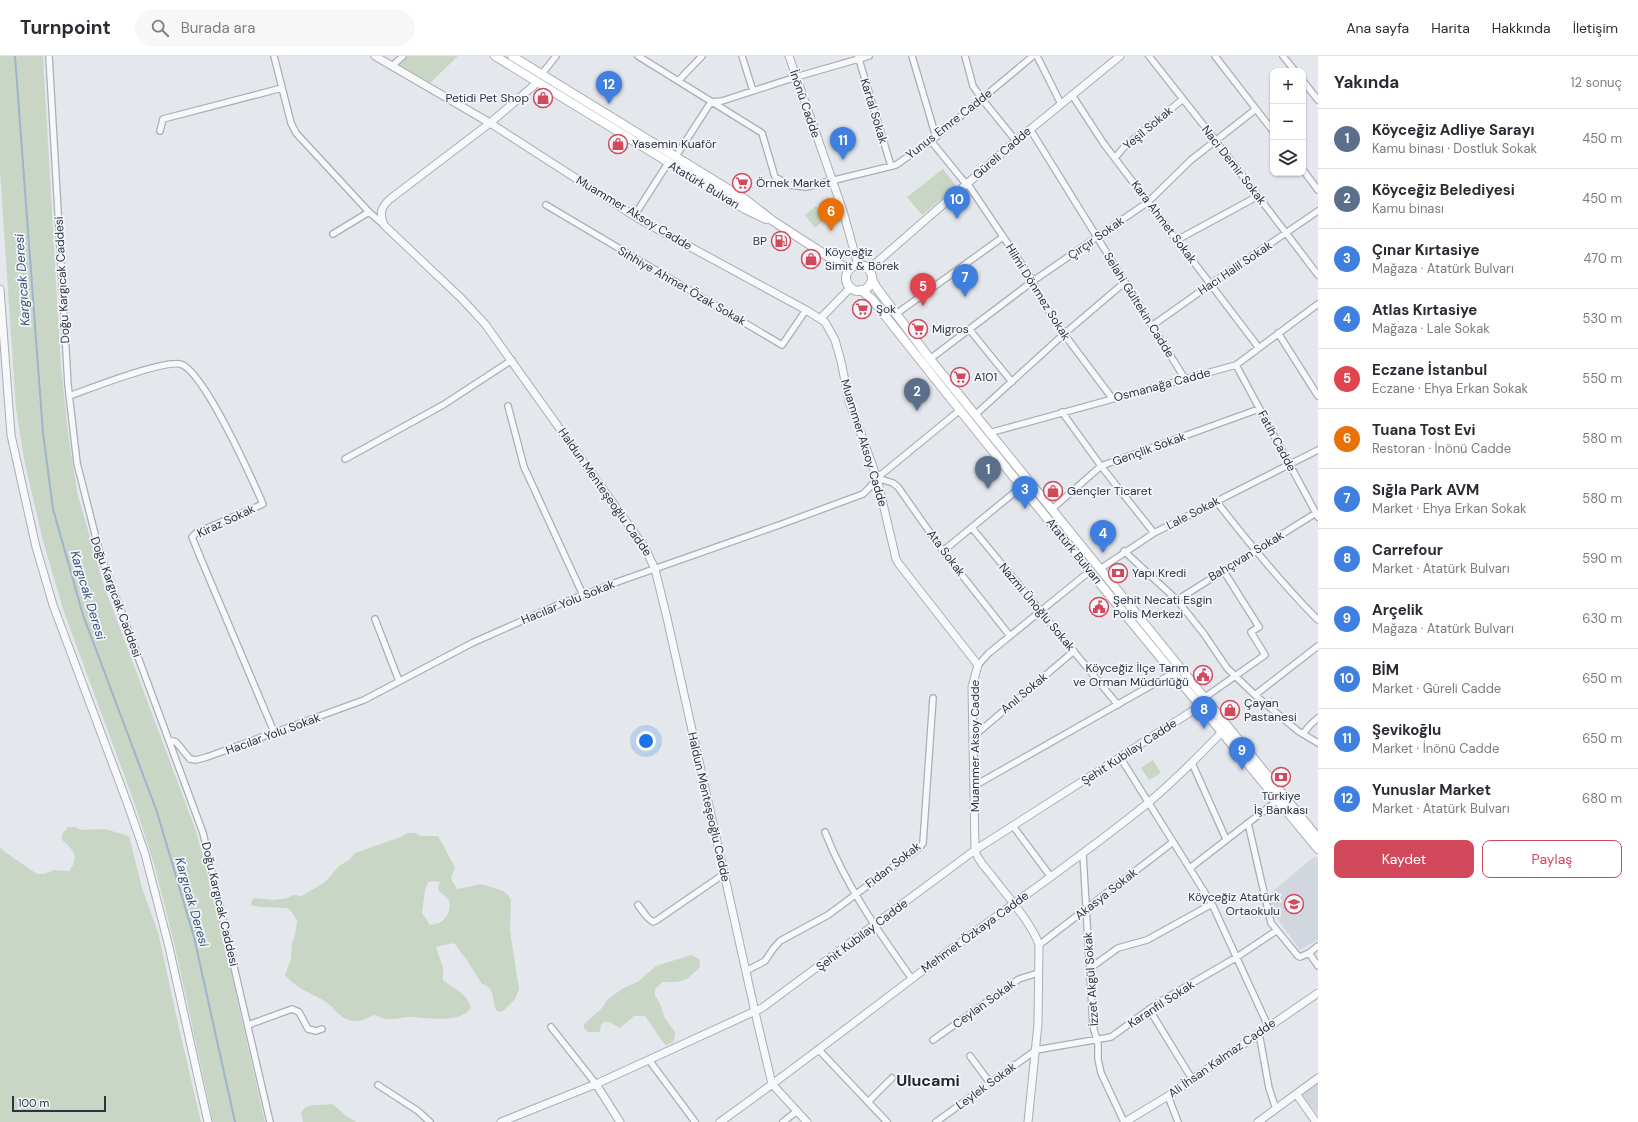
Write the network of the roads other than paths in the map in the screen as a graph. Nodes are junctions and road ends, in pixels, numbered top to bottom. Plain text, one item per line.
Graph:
1 (49, 56) edge
2 (274, 56) edge
3 (375, 56) edge
4 (403, 56) edge
5 (495, 56) edge
6 (512, 56) edge
7 (556, 56) edge
8 (638, 56) edge
9 (702, 56) edge
10 (742, 56) edge
11 (789, 56) edge
12 (868, 56) edge
13 (912, 56) edge
14 (965, 56) edge
15 (1033, 56) edge
16 (1037, 56) edge
17 (1120, 56) edge
18 (1149, 56) edge
19 (1215, 56) edge
20 (1283, 56) edge
21 (858, 58) edge
22 (392, 66) junction
23 (1293, 68) edge
24 (796, 76) junction
25 (540, 79) junction
26 (679, 80) junction
27 (1306, 85) edge
28 (282, 88) junction
29 (753, 91) junction
30 (1072, 95) junction
31 (982, 98) junction
32 (1183, 99) junction
33 (1318, 100) edge
34 (711, 102) junction
35 (1061, 104) junction
36 (1256, 109) junction
37 (490, 123) junction
38 (1270, 127) edge
39 (1030, 129) junction
40 (160, 131) dead end
41 (936, 137) junction
42 (931, 141) junction
43 (1016, 141) junction
44 (1216, 141) junction
45 (676, 156) junction
46 (1115, 158) junction
47 (668, 163) junction
48 (891, 166) junction
49 (1306, 174) edge
50 (832, 181) junction
51 (967, 184) junction
52 (1318, 190) edge
53 (1258, 196) junction
54 (1148, 202) junction
55 (546, 205) dead end
56 (369, 212) junction
57 (1318, 212) edge
58 (634, 216) junction
59 (773, 221) junction
60 (384, 225) junction
61 (1286, 233) junction
62 (333, 234) dead end
63 (1003, 237) junction
64 (1098, 238) junction
65 (1177, 240) junction
66 (858, 265) junction
67 (868, 269) junction
68 (849, 270) junction
69 (1318, 275) edge
70 (872, 279) junction
71 (1033, 281) junction
72 (1125, 282) junction
73 (1211, 284) junction
74 (851, 287) junction
75 (0, 289) edge
76 (860, 290) junction
77 (1318, 304) edge
78 (806, 310) junction
79 (896, 314) junction
80 (821, 318) junction
81 (1152, 326) junction
82 (969, 329) junction
83 (1278, 333) junction
84 (1064, 334) junction
85 (1259, 348) junction
86 (930, 359) junction
87 (512, 360) junction
88 (1236, 365) junction
89 (1185, 379) junction
90 (1012, 382) junction
91 (69, 396) junction
92 (1318, 396) edge
93 (1112, 398) junction
94 (508, 406) dead end
95 (1259, 409) junction
96 (960, 410) junction
97 (1062, 412) junction
98 (975, 415) junction
99 (989, 433) junction
100 (1318, 450) edge
101 (345, 459) dead end
102 (1289, 465) junction
103 (1100, 466) junction
104 (877, 478) junction
105 (1021, 487) junction
106 (1216, 501) junction
107 (1052, 509) junction
108 (1317, 515) edge
109 (972, 528) junction
110 (1154, 532) junction
111 (943, 551) junction
112 (1124, 551) junction
113 (1255, 551) junction
114 (655, 569) junction
115 (1100, 569) junction
116 (1223, 570) junction
117 (1090, 571) junction
118 (583, 595) junction
119 (1177, 600) junction
120 (1040, 611) junction
121 (375, 619) dead end
122 (1318, 620) edge
123 (1010, 636) junction
124 (1318, 646) edge
125 (1074, 651) junction
126 (978, 665) junction
127 (1173, 673) junction
128 (1235, 676) junction
129 (400, 682) junction
130 (1256, 696) junction
131 (933, 698) dead end
132 (1204, 698) junction
133 (1118, 705) junction
134 (1200, 706) junction
135 (1318, 718) edge
136 (274, 732) junction
137 (1222, 732) junction
138 (1303, 734) junction
139 (974, 736) junction
140 (169, 740) junction
141 (1318, 743) edge
142 (1120, 757) junction
143 (1192, 763) junction
144 (974, 786) junction
145 (1278, 800) junction
146 (1148, 802) junction
147 (1248, 823) junction
148 (1013, 826) junction
149 (825, 832) dead end
150 (1318, 837) edge
151 (1226, 839) junction
152 (1173, 842) junction
153 (1318, 849) edge
154 (975, 850) junction
155 (1083, 854) junction
156 (1190, 868) junction
157 (724, 874) junction
158 (1051, 877) junction
159 (854, 895) junction
160 (1014, 904) junction
161 (1212, 904) junction
162 (638, 905) dead end
163 (1086, 910) junction
164 (874, 926) junction
165 (1276, 931) junction
166 (1039, 945) junction
167 (1318, 946) edge
168 (1309, 952) junction
169 (1237, 958) junction
170 (1318, 966) edge
171 (1089, 969) junction
172 (746, 971) junction
173 (1038, 974) junction
174 (912, 979) junction
175 (1318, 993) edge
176 (1149, 1009) junction
177 (755, 1012) junction
178 (248, 1025) junction
179 (1268, 1026) junction
180 (551, 1027) dead end
181 (322, 1030) dead end
182 (1259, 1033) junction
183 (933, 1040) dead end
184 (1097, 1040) junction
185 (818, 1049) junction
186 (1036, 1050) junction
187 (970, 1056) dead end
188 (649, 1060) junction
189 (892, 1078) dead end
190 (1318, 1078) edge
191 (1192, 1079) junction
192 (990, 1083) junction
193 (378, 1084) dead end
194 (596, 1084) junction
195 (772, 1084) junction
196 (1297, 1095) junction
197 (1168, 1096) junction
198 (868, 1102) junction
199 (1276, 1110) junction
200 (798, 1111) junction
201 (208, 1122) edge
202 (270, 1122) edge
203 (430, 1122) edge
204 (501, 1122) edge
205 (620, 1122) edge
206 (695, 1122) edge
207 (720, 1122) edge
208 (782, 1122) edge
209 (807, 1122) edge
210 (887, 1122) edge
211 (936, 1122) edge
212 (1028, 1122) edge
213 (1125, 1122) edge
214 (1178, 1122) edge
215 (1258, 1122) edge
216 (1316, 1122) edge

1 - 91 street, Doğu Kargıcak Caddesi
2 - 28 street
3 - 22 street, Muammer Aksoy Cadde
4 - 22 street
5 - 25 main road, Atatürk Bulvarı
6 - 25 main road, Atatürk Bulvarı
7 - 25 street
8 - 26 street
9 - 26 street
10 - 29 street
11 - 24 street, İnönü Cadde
12 - 21 street
13 - 41 street
14 - 31 street
15 - 31 street, Yunus Emre Cadde
16 - 35 street
17 - 30 street, Güreli Cadde
18 - 32 street, Naci Demir Sokak
19 - 36 street
20 - 23 street
21 - 24 street
21 - 48 street, Kartal Sokak
22 - 37 street, Muammer Aksoy Cadde
24 - 29 street
24 - 50 street, İnönü Cadde
25 - 37 street
25 - 45 main road, Atatürk Bulvarı
25 - 47 main road, Atatürk Bulvarı
26 - 34 street
27 - 33 street
28 - 40 street
28 - 56 street
29 - 34 street
30 - 35 street, Güreli Cadde
30 - 46 street, Kara Ahmet Sokak
31 - 41 street, Yunus Emre Cadde
31 - 43 street
32 - 44 street, Naci Demir Sokak
32 - 46 street, Yeşil Sokak
34 - 45 street
34 - 50 street, Yunus Emre Cadde
35 - 39 street, Güreli Cadde
36 - 38 street
36 - 44 street, Çırçır Sokak
37 - 58 street, Muammer Aksoy Cadde
37 - 60 street
39 - 43 street, Güreli Cadde
39 - 64 street, Selahi Gültekin Cadde
41 - 42 street, Yunus Emre Cadde
42 - 48 street, Yunus Emre Cadde
42 - 51 street, Hilmi Dönmez Sokak
43 - 51 street, Güreli Cadde
44 - 53 street, Naci Demir Sokak
44 - 54 street, Çırçır Sokak
45 - 59 main road, Atatürk Bulvarı
46 - 54 street, Kara Ahmet Sokak
47 - 58 street
47 - 59 main road, Atatürk Bulvarı
48 - 50 street, Yunus Emre Cadde
49 - 52 street
50 - 66 street, İnönü Cadde
51 - 63 street, Hilmi Dönmez Sokak
51 - 67 street, Güreli Cadde
53 - 61 street, Naci Demir Sokak
53 - 65 street
54 - 64 street, Çırçır Sokak
54 - 65 street, Kara Ahmet Sokak
55 - 78 street, Sıhhiye Ahmet Özak Sokak
56 - 60 street
56 - 62 street
57 - 61 street, Hacı Halil Sokak
58 - 78 street, Muammer Aksoy Cadde
59 - 68 main road, Atatürk Bulvarı
60 - 87 street, Haldun Menteşeoğlu Cadde
61 - 69 street, Naci Demir Sokak
61 - 73 street, Hacı Halil Sokak
63 - 71 street, Hilmi Dönmez Sokak
63 - 79 street
64 - 71 street, Çırçır Sokak
64 - 72 street, Selahi Gültekin Cadde
65 - 73 street, Kara Ahmet Sokak
66 - 67 main road
66 - 68 main road
67 - 70 main road
68 - 74 main road
70 - 76 main road
70 - 79 main road, Atatürk Bulvarı
71 - 82 street, Çırçır Sokak
71 - 84 street, Hilmi Dönmez Sokak
72 - 81 street, Selahi Gültekin Cadde
72 - 84 street
73 - 81 street, Hacı Halil Sokak
73 - 85 street, Kara Ahmet Sokak
74 - 76 main road
74 - 80 street
75 - 201 street
76 - 96 main road, Atatürk Bulvarı
77 - 83 street, Osmanağa Cadde
78 - 80 street, Muammer Aksoy Cadde
79 - 86 main road, Atatürk Bulvarı
80 - 104 street, Muammer Aksoy Cadde
81 - 89 street, Selahi Gültekin Cadde
82 - 86 street, Çırçır Sokak
82 - 90 street
83 - 85 street, Osmanağa Cadde
83 - 92 street
84 - 90 street
84 - 93 street, Hilmi Dönmez Sokak
85 - 88 street, Osmanağa Cadde
86 - 98 main road, Atatürk Bulvarı
87 - 101 street
87 - 114 street, Haldun Menteşeoğlu Cadde
88 - 89 street, Osmanağa Cadde
88 - 95 street, Fatih Cadde
89 - 93 street, Osmanağa Cadde
90 - 98 street
91 - 136 street, Kiraz Sokak
91 - 140 street, Doğu Kargıcak Caddesi
93 - 97 street, Osmanağa Cadde
94 - 118 street
95 - 102 street, Fatih Cadde
95 - 103 street, Gençlik Sokak
96 - 104 street, Hacılar Yolu Sokak
96 - 105 main road, Atatürk Bulvarı
97 - 99 street, Osmanağa Cadde
97 - 103 street
98 - 99 main road, Atatürk Bulvarı
99 - 107 main road, Atatürk Bulvarı
100 - 102 street, Lale Sokak
102 - 106 street, Lale Sokak
102 - 108 street, Fatih Cadde
103 - 107 street, Gençlik Sokak
103 - 110 street
104 - 111 street, Ata Sokak
104 - 114 street, Hacılar Yolu Sokak
104 - 126 street, Muammer Aksoy Cadde
105 - 109 street
105 - 117 main road, Atatürk Bulvarı
106 - 110 street, Lale Sokak
106 - 113 street
107 - 115 main road, Atatürk Bulvarı
108 - 113 street, Bahçıvan Sokak
109 - 111 street
109 - 120 street, Nazmi Ünoğlu Sokak
110 - 112 street, Lale Sokak
111 - 123 street, Ata Sokak
112 - 115 street, Lale Sokak
112 - 119 street
113 - 116 street, Bahçıvan Sokak
113 - 122 street
114 - 118 street, Hacılar Yolu Sokak
114 - 157 street, Haldun Menteşeoğlu Cadde
115 - 132 main road, Atatürk Bulvarı
116 - 119 street, Bahçıvan Sokak
116 - 128 street
117 - 120 street
117 - 127 main road, Atatürk Bulvarı
118 - 129 street, Hacılar Yolu Sokak
119 - 128 street
120 - 123 street
120 - 125 street, Nazmi Ünoğlu Sokak
121 - 129 street
123 - 126 street
124 - 130 street
125 - 133 street, Nazmi Ünoğlu Sokak
125 - 139 street, Anıl Sokak
126 - 139 street, Muammer Aksoy Cadde
127 - 133 street
127 - 134 main road, Atatürk Bulvarı
128 - 130 street
128 - 132 street
129 - 136 street, Hacılar Yolu Sokak
130 - 138 street
131 - 159 street, Fidan Sokak
132 - 150 main road, Atatürk Bulvarı
133 - 144 street
134 - 137 main road, Atatürk Bulvarı
134 - 142 street, Şehit Kubilay Cadde
135 - 138 street
136 - 140 street, Hacılar Yolu Sokak
137 - 143 street, Mehmet Özkaya Cadde
137 - 145 main road, Atatürk Bulvarı
138 - 141 street
139 - 144 street, Muammer Aksoy Cadde
140 - 178 street, Doğu Kargıcak Caddesi
142 - 146 street
142 - 148 street, Şehit Kubilay Cadde
143 - 146 street, Mehmet Özkaya Cadde
143 - 151 street
144 - 154 street, Muammer Aksoy Cadde
145 - 147 street
145 - 153 main road, Atatürk Bulvarı
146 - 152 street
146 - 155 street, Mehmet Özkaya Cadde
147 - 151 street
147 - 165 street
148 - 154 street, Şehit Kubilay Cadde
148 - 158 street
149 - 159 street
151 - 156 street
152 - 156 street
152 - 163 street, Akasya Sokak
154 - 160 street
154 - 164 street, Şehit Kubilay Cadde
155 - 158 street, Mehmet Özkaya Cadde
155 - 163 street, İzzet Akgül Sokak
156 - 161 street
157 - 162 street
157 - 172 street, Haldun Menteşeoğlu Cadde
158 - 160 street, Mehmet Özkaya Cadde
159 - 164 street
159 - 172 street, Fidan Sokak
160 - 166 street
160 - 174 street, Mehmet Özkaya Cadde
161 - 169 street
161 - 171 street
163 - 166 street, Akasya Sokak
163 - 171 street, İzzet Akgül Sokak
164 - 174 street
164 - 177 street, Şehit Kubilay Cadde
165 - 168 street
165 - 169 street, Karanfil Sokak
166 - 173 street
167 - 168 street
168 - 170 street
169 - 176 street, Karanfil Sokak
169 - 179 street
171 - 184 street, İzzet Akgül Sokak
172 - 177 street, Haldun Menteşeoğlu Cadde
173 - 183 street, Ceylan Sokak
173 - 186 street
174 - 185 street, Mehmet Özkaya Cadde
175 - 179 street, Ali İhsan Kalmaz Cadde
176 - 184 street, Karanfil Sokak
176 - 191 street
177 - 188 street, Şehit Kubilay Cadde
177 - 195 street, Haldun Menteşeoğlu Cadde
178 - 181 street
178 - 202 street, Doğu Kargıcak Caddesi
179 - 182 street, Ali İhsan Kalmaz Cadde
180 - 194 street
182 - 191 street, Ali İhsan Kalmaz Cadde
182 - 199 street
184 - 186 street, Karanfil Sokak
184 - 213 street, İzzet Akgül Sokak
185 - 195 street, Mehmet Özkaya Cadde
185 - 198 street
186 - 192 street, Leylek Sokak
186 - 212 street
187 - 192 street
188 - 194 street, Şehit Kubilay Cadde
188 - 206 street
189 - 198 street
190 - 196 street
191 - 197 street, Ali İhsan Kalmaz Cadde
192 - 211 street, Leylek Sokak
193 - 203 street
194 - 204 street, Şehit Kubilay Cadde
194 - 205 street
195 - 200 street
195 - 207 street, Mehmet Özkaya Cadde
196 - 199 street
196 - 216 street
197 - 213 street, Ali İhsan Kalmaz Cadde
197 - 214 street
198 - 210 street
199 - 215 street
200 - 208 street
200 - 209 street

